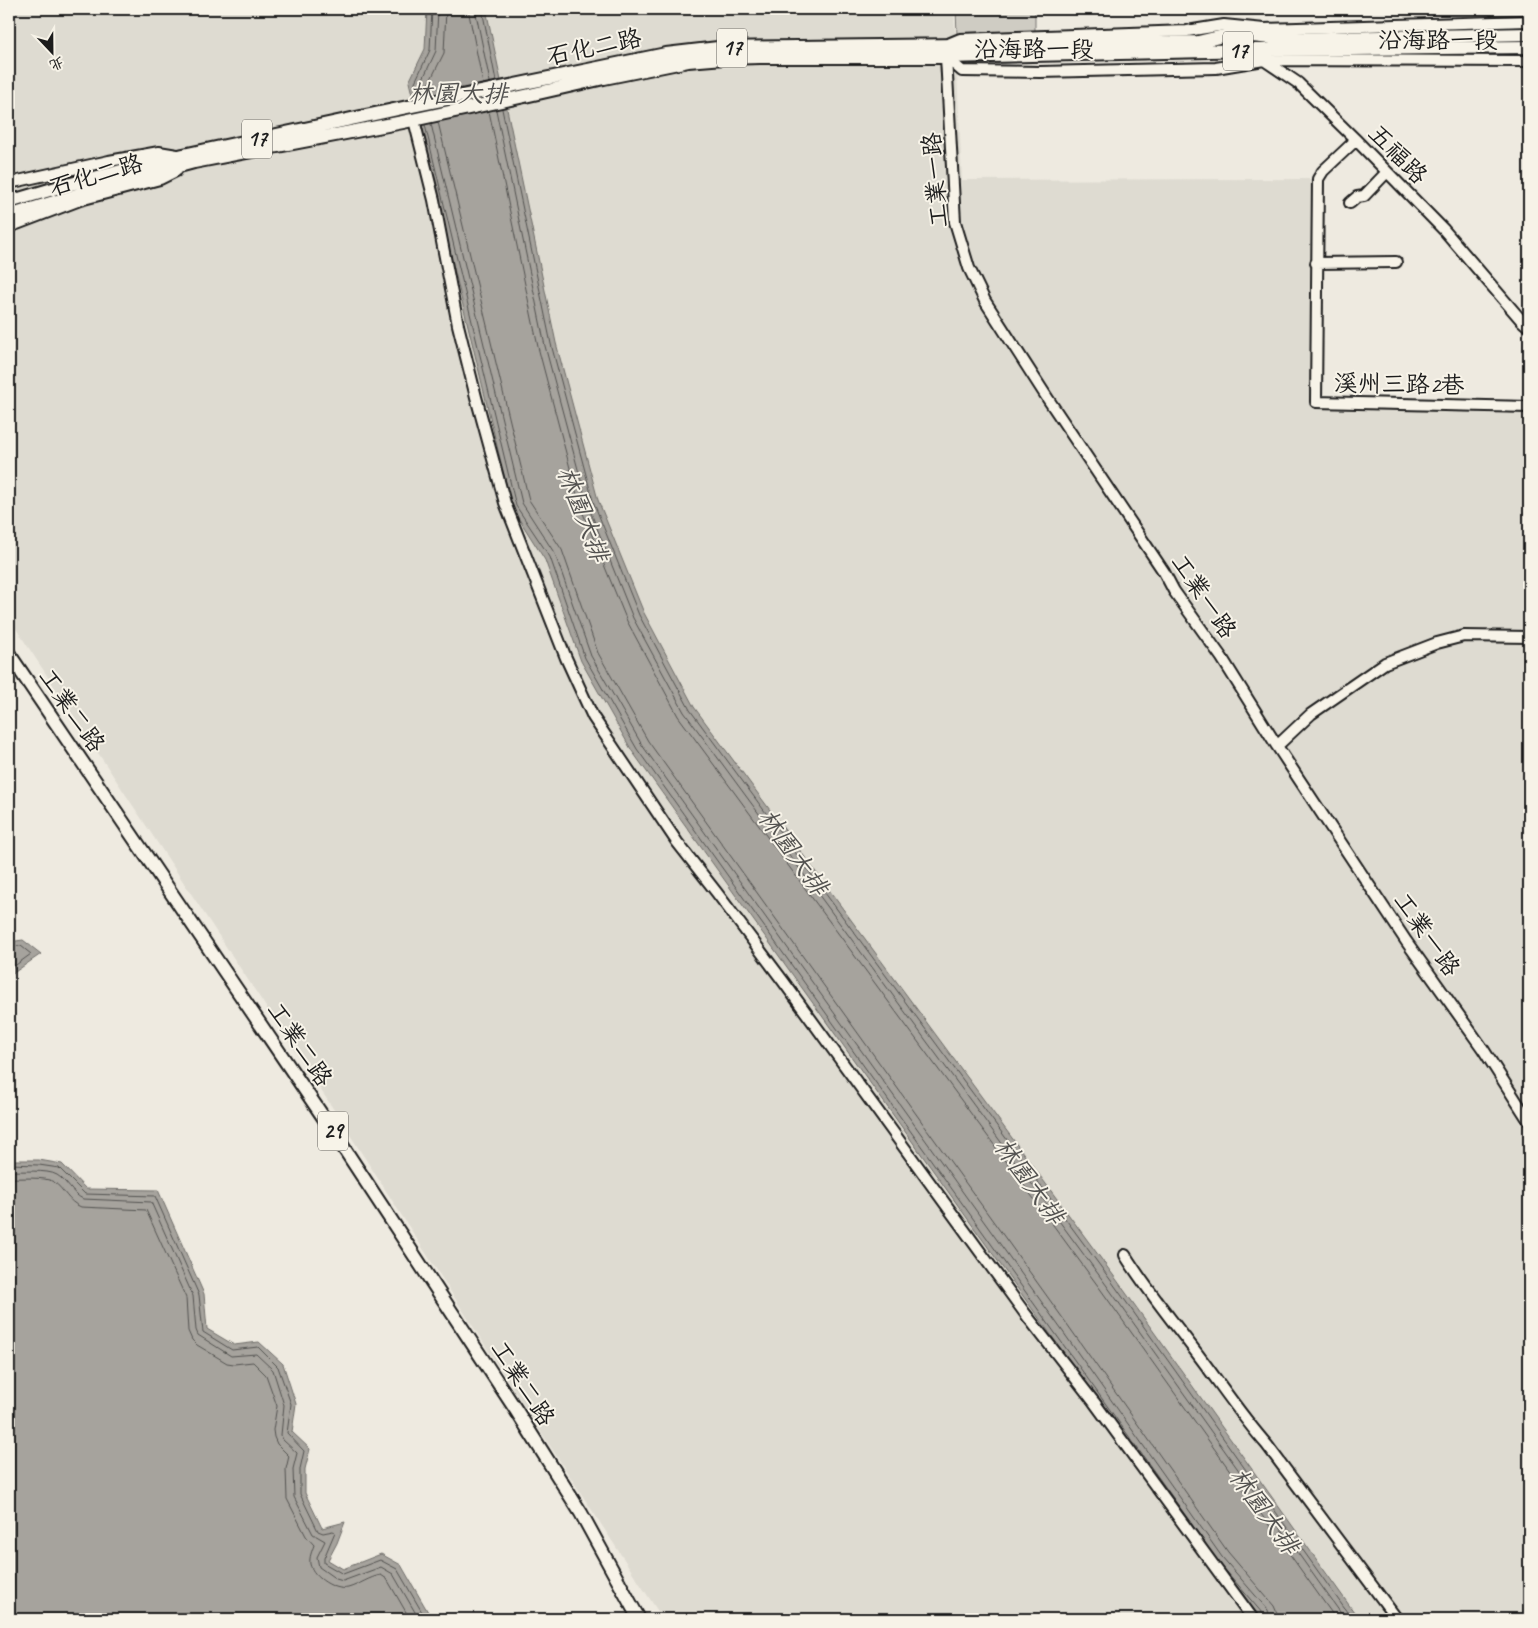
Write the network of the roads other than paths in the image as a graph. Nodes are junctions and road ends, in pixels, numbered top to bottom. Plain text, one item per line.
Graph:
1 (1529, 21) edge
2 (1228, 29) junction
3 (1529, 34) edge
4 (1529, 47) edge
5 (1253, 50) junction
6 (945, 51) junction
7 (1264, 60) junction
8 (1529, 61) edge
9 (408, 121) junction
10 (1356, 140) junction
11 (188, 159) junction
12 (1388, 172) junction
13 (9, 183) edge
14 (9, 202) edge
15 (1350, 203) dead end
16 (9, 216) edge
17 (9, 227) edge
18 (1396, 262) dead end
19 (1316, 263) junction
20 (1529, 327) edge
21 (1529, 407) edge
22 (1529, 637) edge
23 (9, 654) edge
24 (1277, 746) junction
25 (1529, 1121) edge
26 (1125, 1255) dead end
27 (639, 1619) edge
28 (1253, 1619) edge
29 (1397, 1619) edge

1 - 2 street, 沿海路一段
2 - 3 main road, 沿海路一段 / 17
2 - 5 street, 五福路
2 - 6 main road, 沿海路一段 / 17
4 - 5 main road, 沿海路一段 / 17
5 - 6 main road, 沿海路一段 / 17
5 - 7 street, 五福路
6 - 7 street, 沿海路一段
6 - 9 main road, 石化二路 / 17
6 - 11 main road, 石化二路 / 17
6 - 24 street, 工業一路
7 - 8 street, 沿海路一段
7 - 10 street, 五福路
9 - 11 main road, 石化二路 / 17
9 - 28 street
10 - 12 street, 五福路
10 - 19 street
11 - 13 street, 石化二路
11 - 14 main road, 石化二路 / 17
11 - 16 main road, 石化二路 / 17
11 - 17 street, 石化二路
12 - 15 street
12 - 20 street, 五福路
18 - 19 street
19 - 21 street, 溪州三路2巷
22 - 24 street
23 - 27 main road, 工業二路 / 29
24 - 25 street, 工業一路
26 - 29 street

